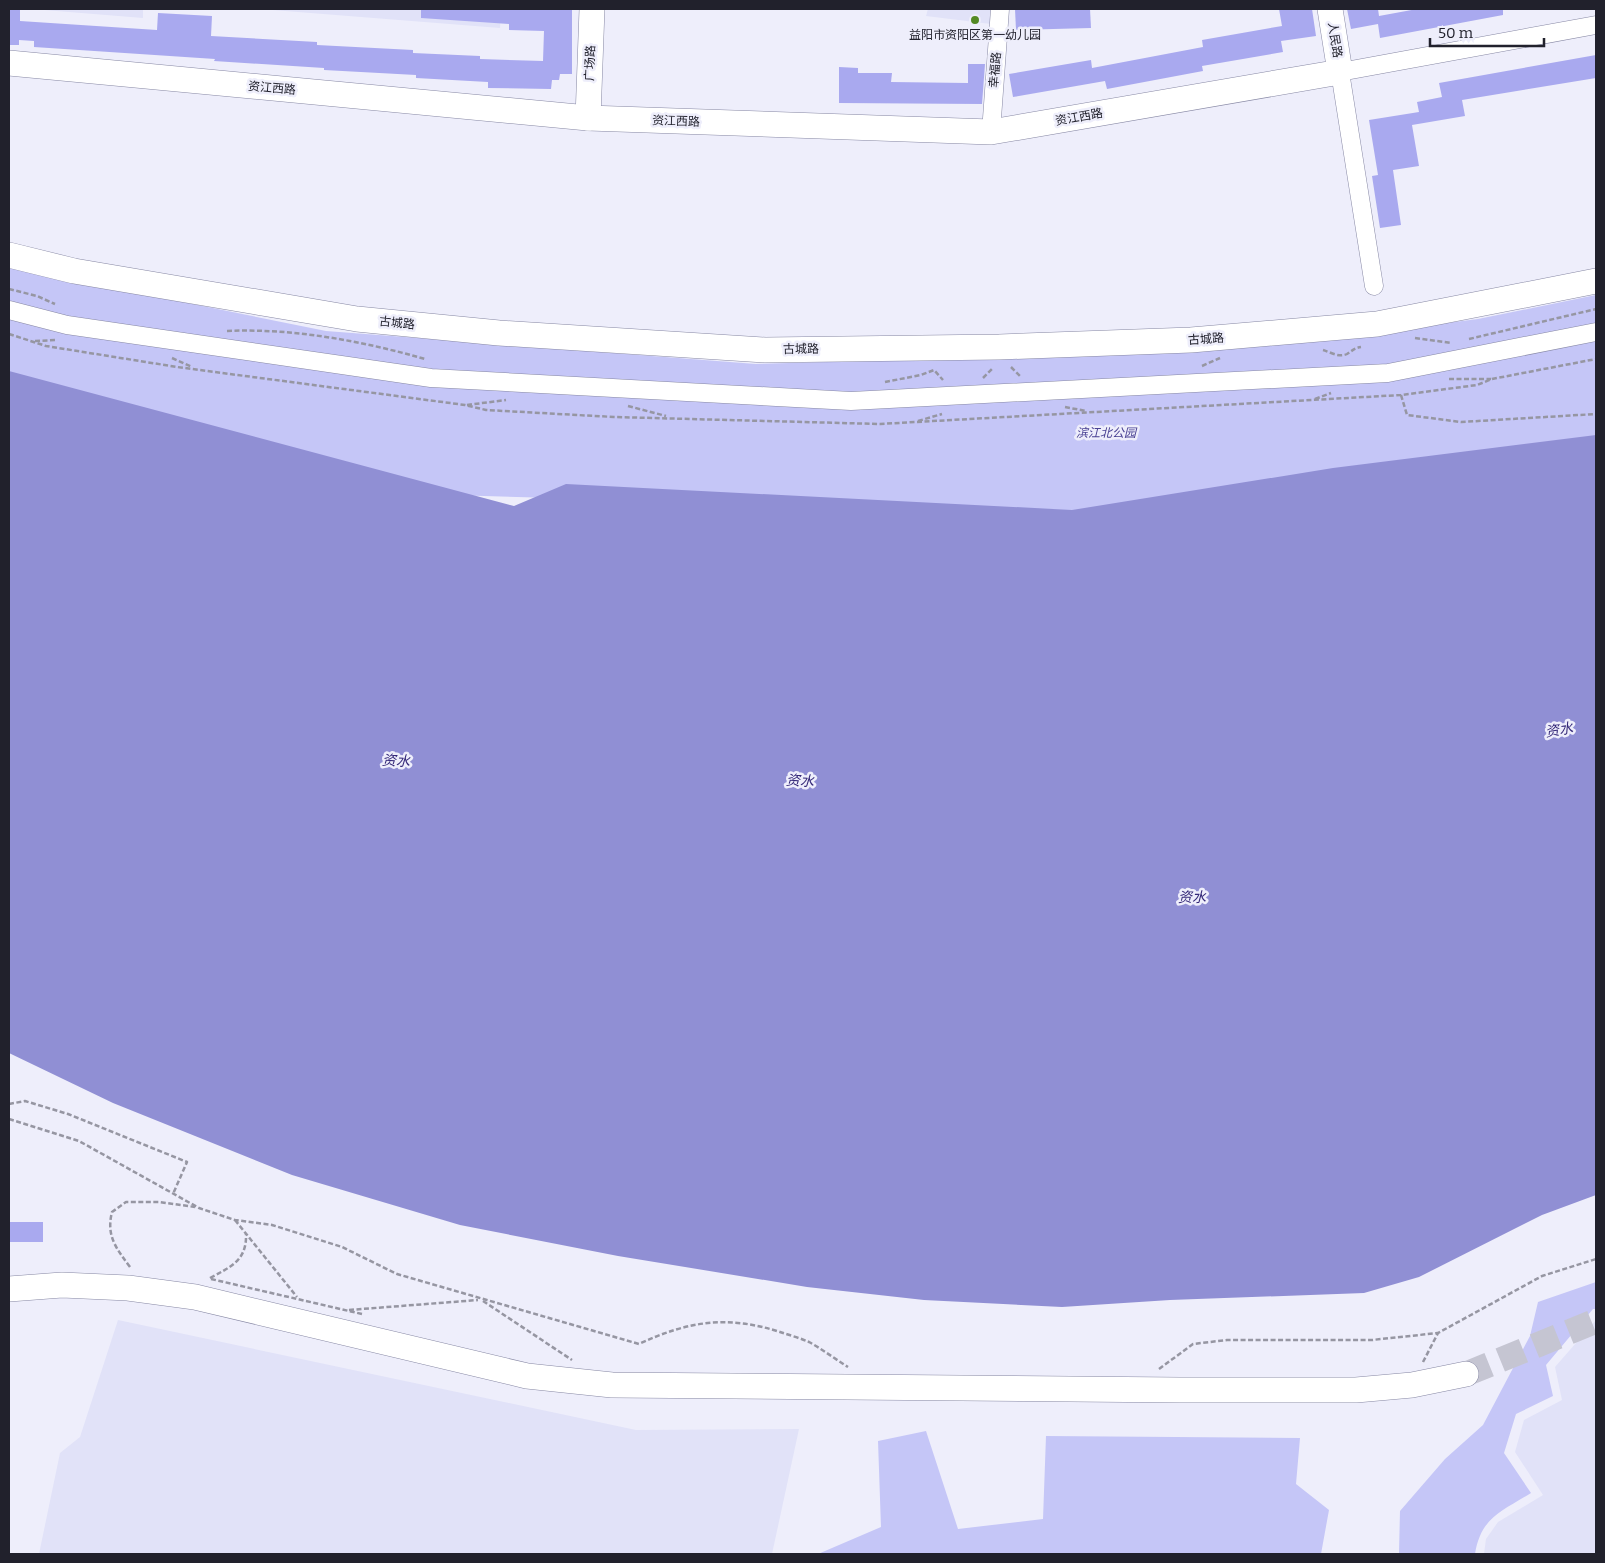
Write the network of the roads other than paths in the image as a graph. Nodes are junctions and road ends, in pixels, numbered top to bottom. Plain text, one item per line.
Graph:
1 (592, 9) edge
2 (1000, 9) edge
3 (1330, 9) edge
4 (1596, 24) edge
5 (9, 64) edge
6 (1340, 72) junction
7 (588, 118) junction
8 (991, 132) junction
9 (9, 255) edge
10 (1596, 281) edge
11 (1374, 286) dead end
12 (9, 310) edge
13 (1596, 332) edge
14 (9, 1289) edge
15 (1466, 1374) tunnel mouth

1 - 7 street, 广场路
2 - 8 street, 幸福路
3 - 6 street, 人民路
4 - 6 street
5 - 7 street, 资江西路
6 - 8 street, 资江西路
6 - 11 street
7 - 8 street, 资江西路
9 - 10 street, 古城路
12 - 13 street
14 - 15 street

